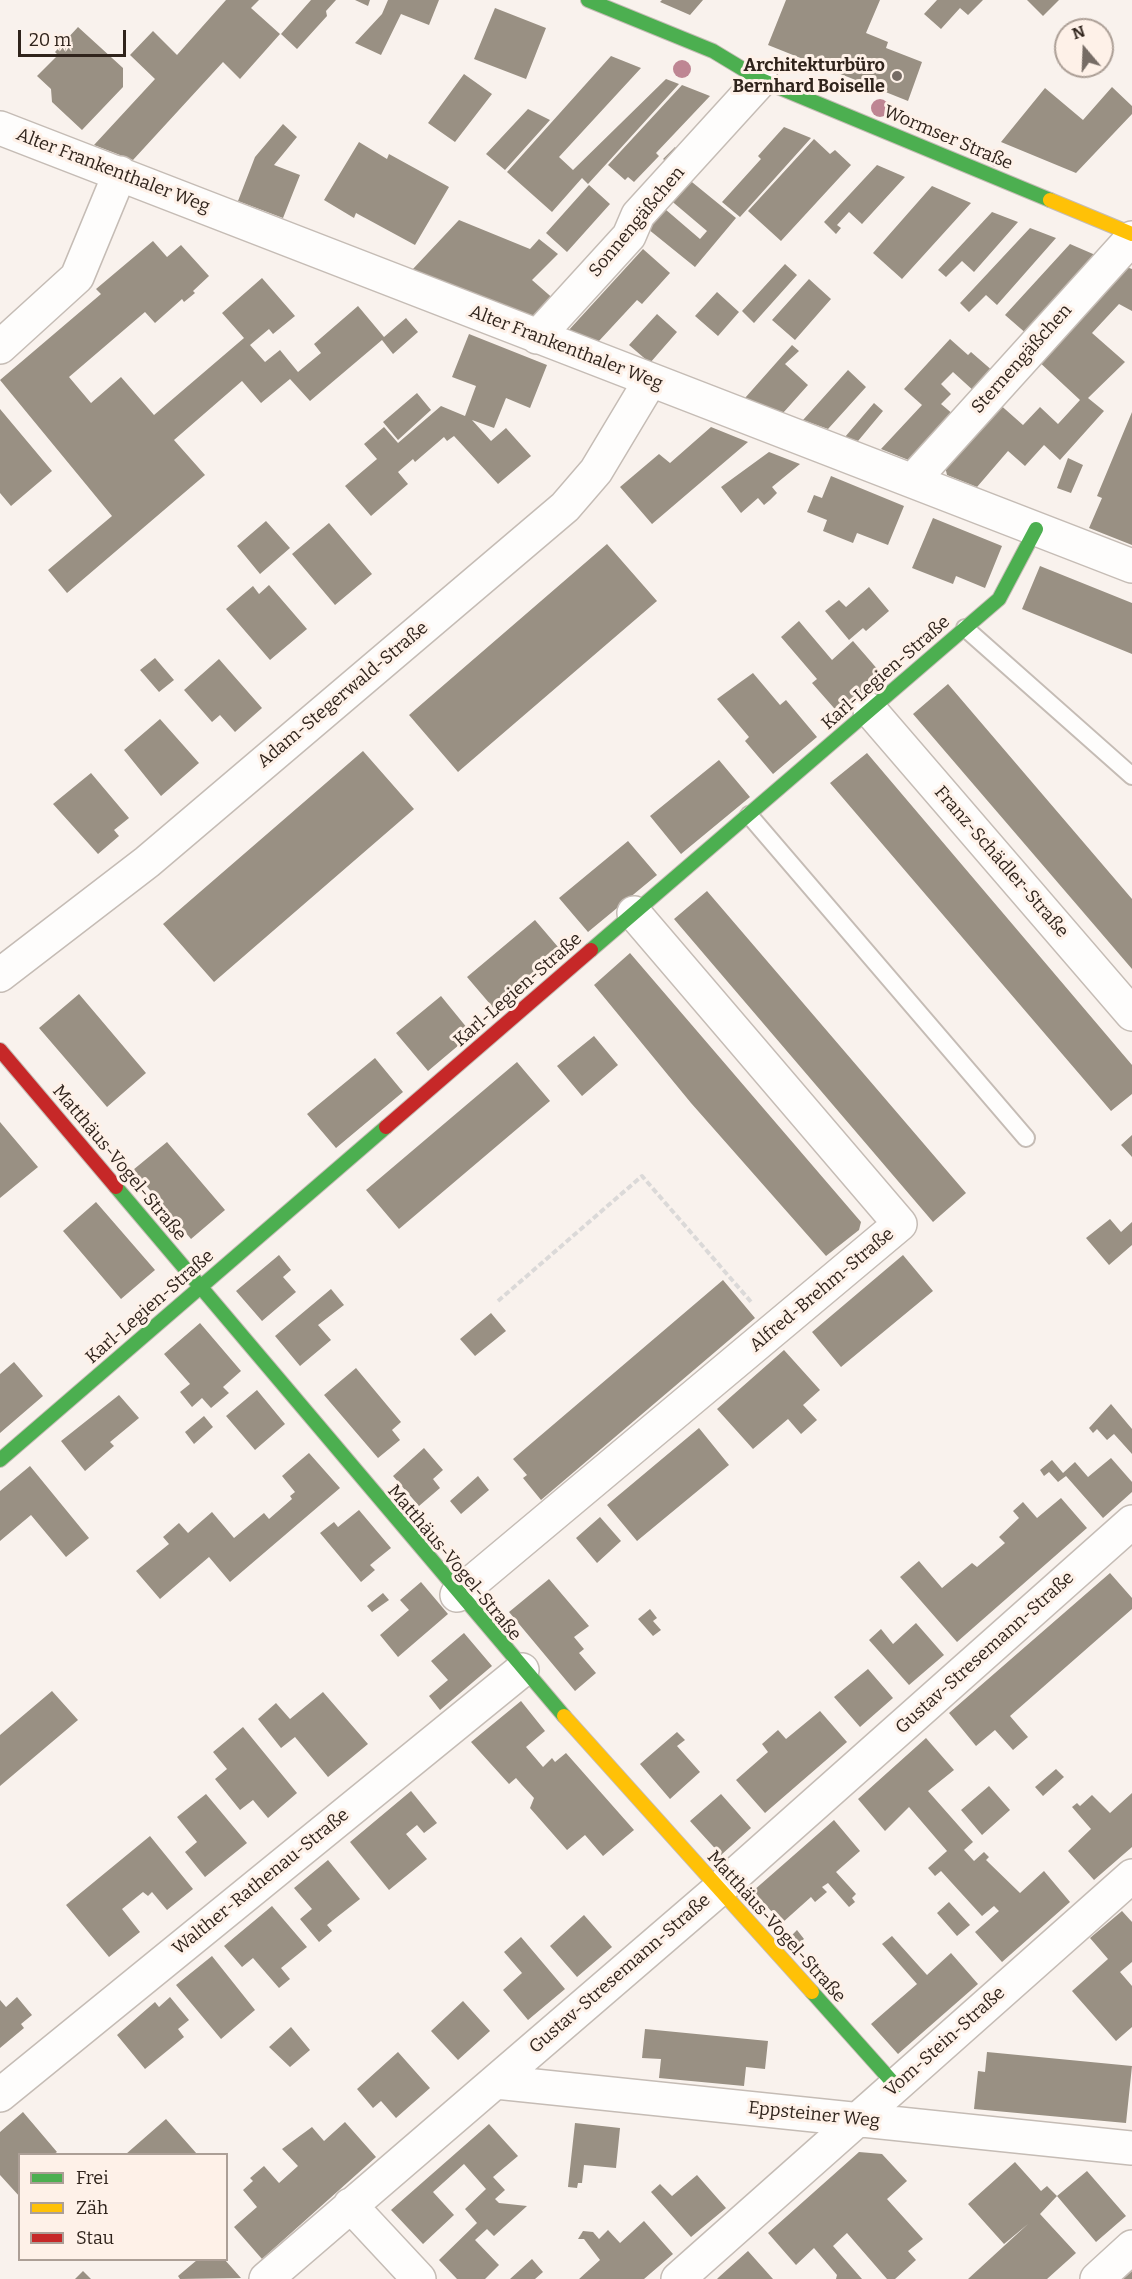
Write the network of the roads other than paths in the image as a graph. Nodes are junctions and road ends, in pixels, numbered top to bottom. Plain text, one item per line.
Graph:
1 (588, 0) edge
2 (761, 80) junction
3 (0, 128) edge
4 (120, 173) junction
5 (1132, 236) edge
6 (537, 337) junction
7 (0, 347) edge
8 (650, 381) junction
9 (913, 480) junction
10 (1036, 529) junction
11 (1132, 566) edge
12 (965, 628) junction
13 (870, 710) junction
14 (1132, 776) edge
15 (749, 815) junction
16 (634, 913) junction
17 (0, 975) edge
18 (1132, 1014) edge
19 (0, 1050) edge
20 (1026, 1138) dead end
21 (200, 1288) junction
22 (0, 1460) edge
23 (1132, 1522) edge
24 (457, 1595) junction
25 (522, 1670) junction
26 (1132, 1876) edge
27 (718, 1890) junction
28 (496, 2082) junction
29 (896, 2086) junction
30 (0, 2095) edge
31 (857, 2120) junction
32 (1132, 2148) edge
33 (350, 2205) junction
34 (1132, 2247) edge
35 (266, 2279) edge
36 (419, 2279) edge
37 (678, 2279) edge
38 (1097, 2279) edge

1 - 2 street, Wormser Straße
2 - 5 street, Wormser Straße
2 - 6 street, Sonnengäßchen
3 - 4 street, Alter Frankenthaler Weg
4 - 6 street, Alter Frankenthaler Weg
4 - 7 street
5 - 9 street, Sternengäßchen
6 - 8 street, Alter Frankenthaler Weg
8 - 9 street, Alter Frankenthaler Weg
8 - 17 street, Adam-Stegerwald-Straße
9 - 10 street, Alter Frankenthaler Weg
10 - 11 street, Alter Frankenthaler Weg
10 - 12 street, Karl-Legien-Straße
12 - 13 street, Karl-Legien-Straße
12 - 14 lane
13 - 15 street, Karl-Legien-Straße
13 - 18 street, Franz-Schädler-Straße
15 - 16 street, Karl-Legien-Straße
15 - 20 lane
16 - 21 street, Karl-Legien-Straße
16 - 24 street, Alfred-Brehm-Straße
19 - 21 street, Matthäus-Vogel-Straße
21 - 22 street, Karl-Legien-Straße
21 - 24 street, Matthäus-Vogel-Straße
23 - 27 street, Gustav-Stresemann-Straße
24 - 25 street, Matthäus-Vogel-Straße
25 - 27 street, Matthäus-Vogel-Straße
25 - 30 street, Walther-Rathenau-Straße
26 - 29 street, Vom-Stein-Straße
27 - 28 street, Gustav-Stresemann-Straße
27 - 29 street, Matthäus-Vogel-Straße
28 - 31 street, Eppsteiner Weg
28 - 33 street, Gustav-Stresemann-Straße
29 - 31 street, Vom-Stein-Straße
31 - 32 street, Eppsteiner Weg
31 - 37 street, Vom-Stein-Straße
33 - 35 street, Gustav-Stresemann-Straße
33 - 36 street
34 - 38 street

